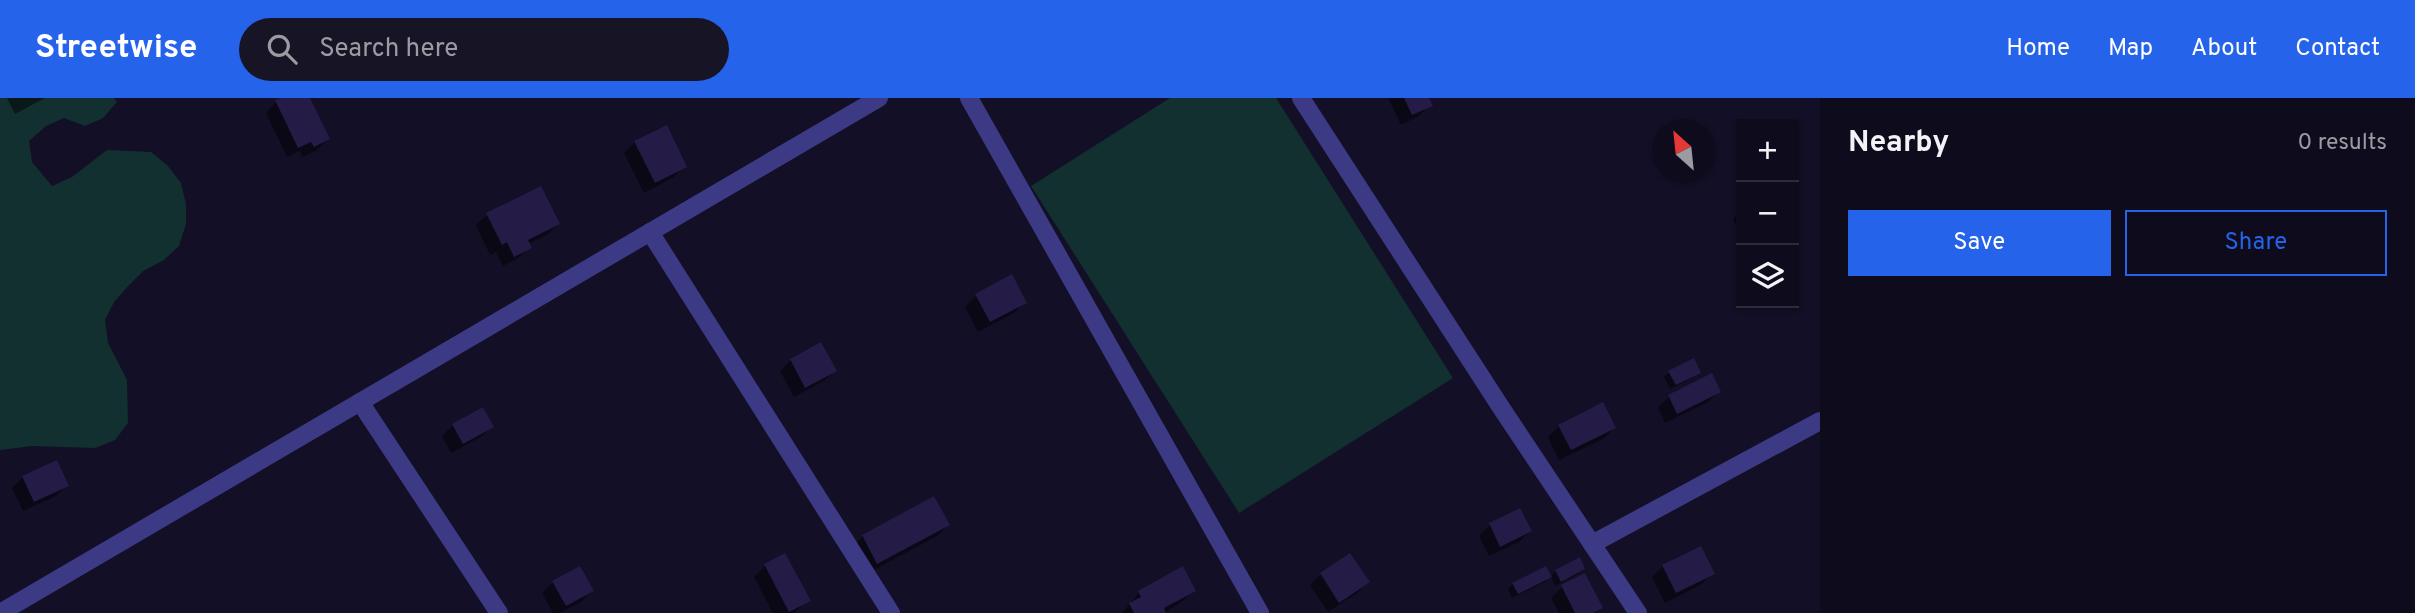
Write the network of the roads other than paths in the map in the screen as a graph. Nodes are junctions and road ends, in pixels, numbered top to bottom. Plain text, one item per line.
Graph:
1 (879, 98) edge
2 (969, 98) edge
3 (1301, 98) edge
4 (650, 232) junction
5 (360, 402) junction
6 (1820, 421) edge
7 (1592, 544) junction
8 (0, 613) edge
9 (499, 613) edge
10 (891, 613) edge
11 (1260, 613) edge
12 (1638, 613) edge

1 - 4 street
2 - 11 street
3 - 7 street
4 - 5 street
4 - 10 street
5 - 8 street
5 - 9 street
6 - 7 street
7 - 12 street

